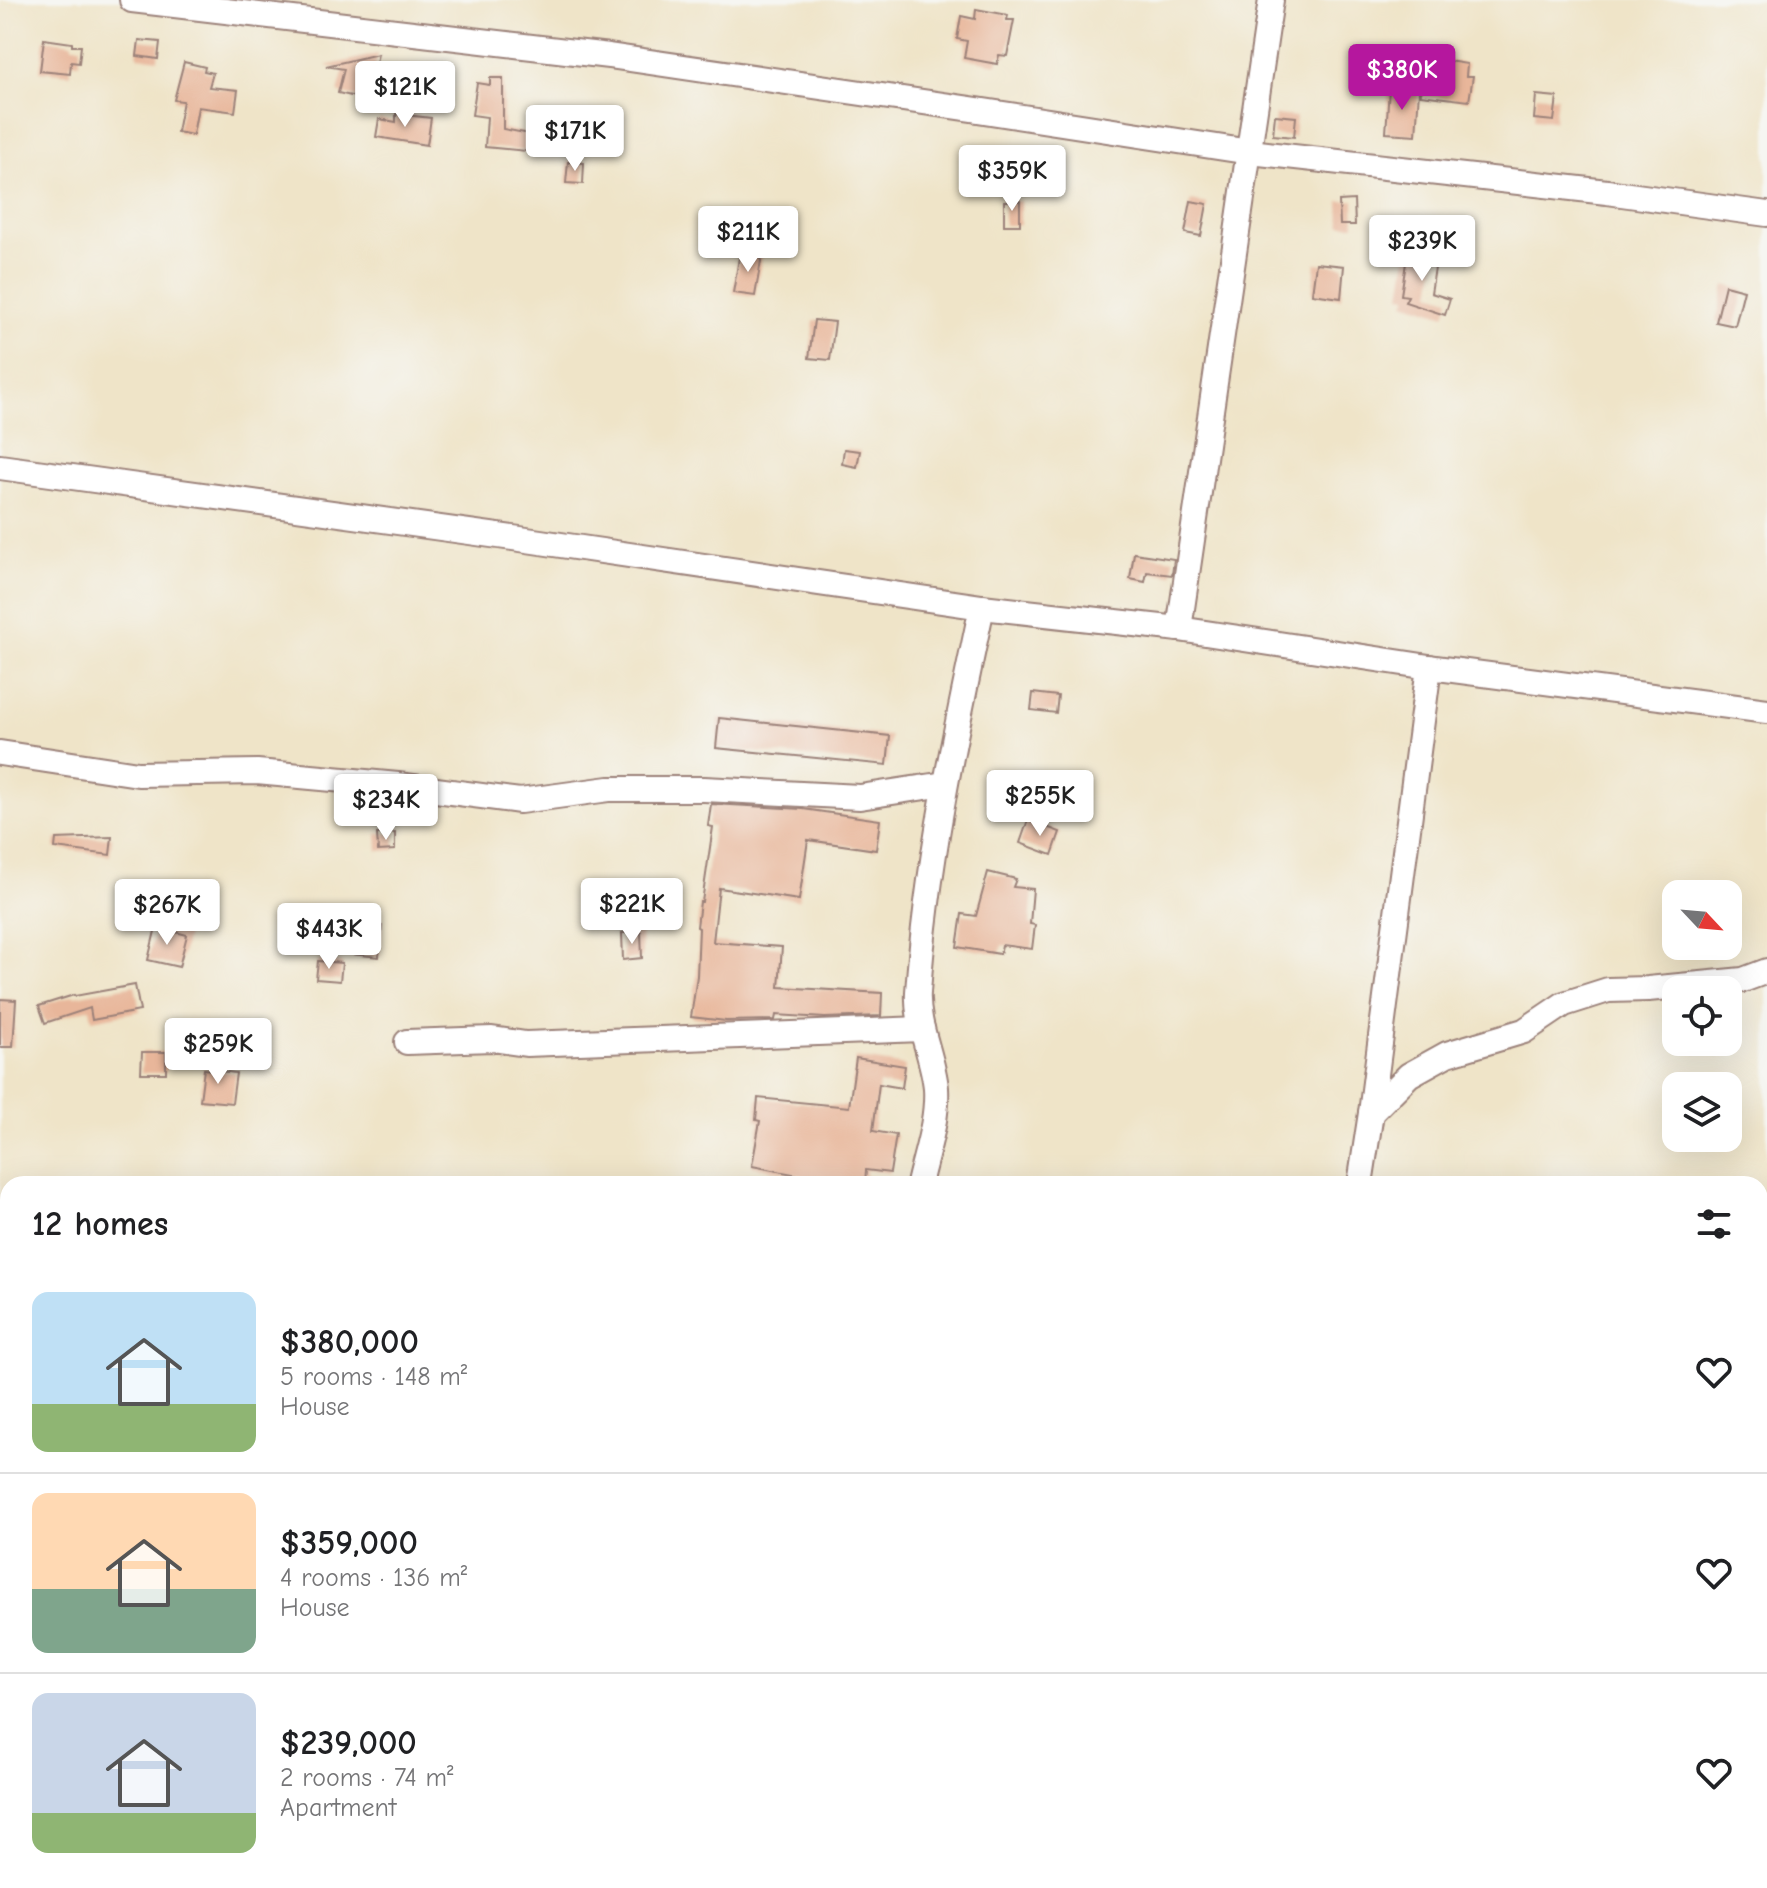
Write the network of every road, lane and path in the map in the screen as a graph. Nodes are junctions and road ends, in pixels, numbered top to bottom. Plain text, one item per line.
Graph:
1 (132, 0) edge
2 (1271, 0) edge
3 (1250, 152) junction
4 (1767, 214) edge
5 (0, 467) edge
6 (982, 607) junction
7 (1179, 629) junction
8 (1429, 667) junction
9 (1767, 711) edge
10 (0, 753) edge
11 (945, 784) junction
12 (1767, 971) edge
13 (922, 1029) junction
14 (407, 1042) dead end
15 (1371, 1113) junction
16 (921, 1176) edge
17 (1361, 1176) edge

1 - 3 street
2 - 3 street
3 - 4 street
3 - 7 street
5 - 6 street
6 - 7 street
6 - 11 street
7 - 8 street
8 - 9 street
8 - 15 street
10 - 11 street
11 - 13 street
12 - 15 street
13 - 14 street
13 - 16 street
15 - 17 street

